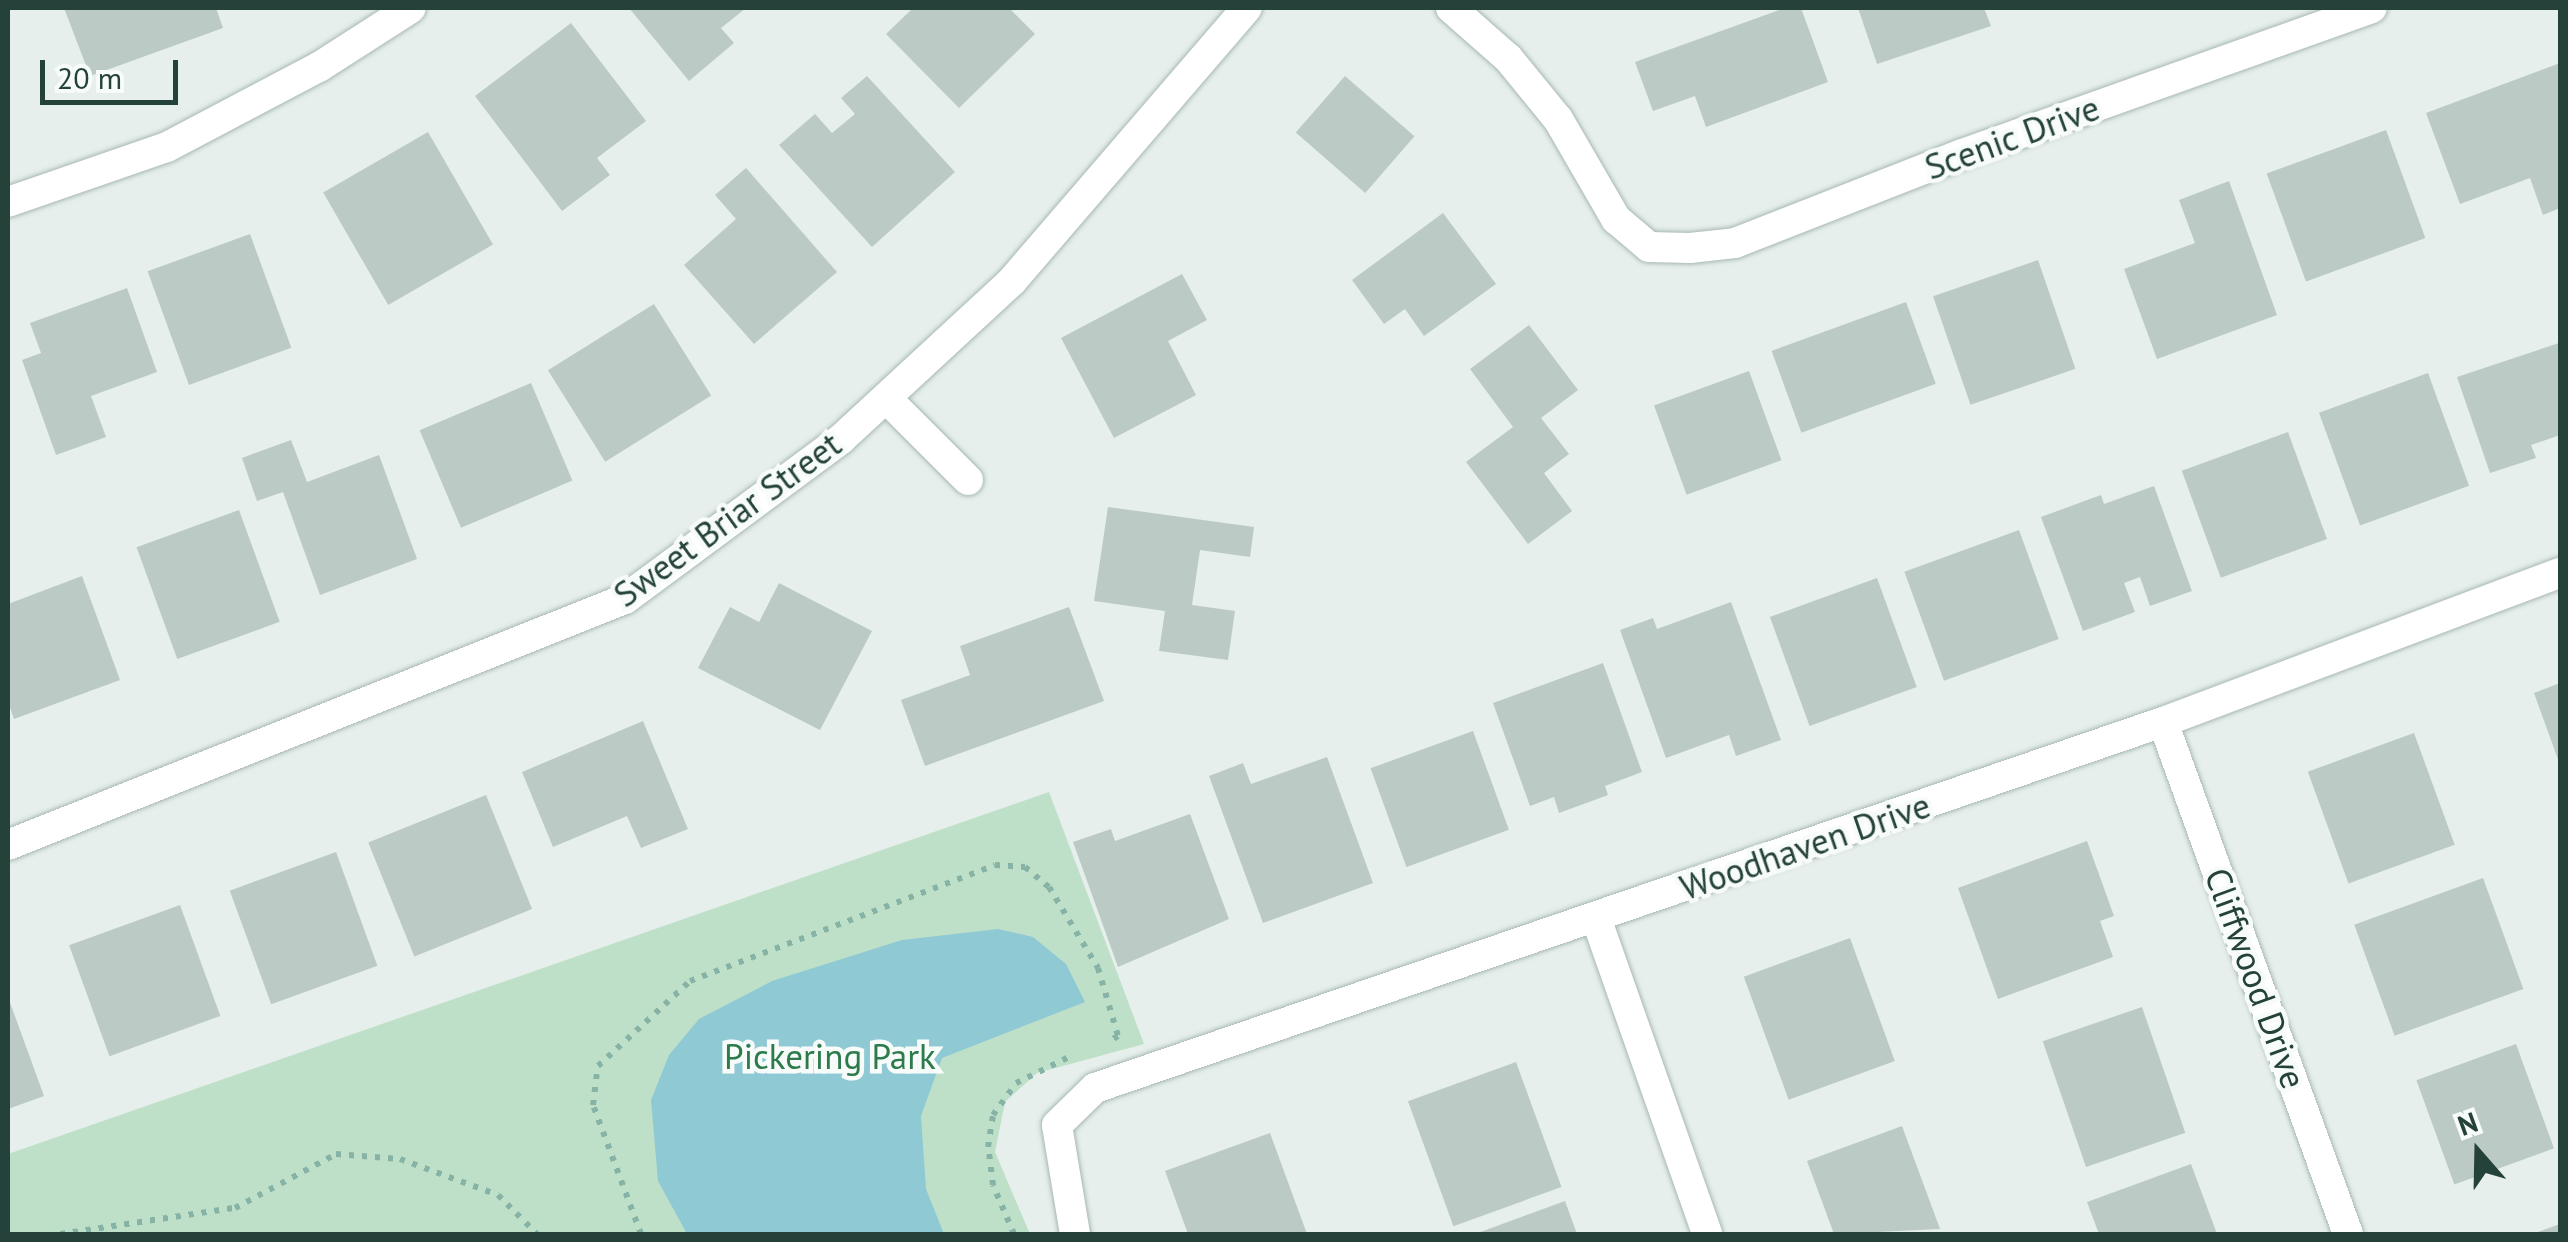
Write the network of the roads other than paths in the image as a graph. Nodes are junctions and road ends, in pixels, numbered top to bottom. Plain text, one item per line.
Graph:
1 (412, 8) edge
2 (1247, 8) edge
3 (1451, 8) edge
4 (2372, 8) edge
5 (10, 193) edge
6 (886, 398) junction
7 (968, 480) dead end
8 (2560, 573) edge
9 (2163, 722) junction
10 (8, 845) edge
11 (1596, 918) junction
12 (1076, 1234) edge
13 (1707, 1234) edge
14 (2348, 1234) edge

1 - 5 street
2 - 6 street, Sweet Briar Street
3 - 4 street, Scenic Drive
6 - 7 street
6 - 10 street, Sweet Briar Street
8 - 9 street, Woodhaven Drive
9 - 11 street, Woodhaven Drive
9 - 14 street, Cliffwood Drive
11 - 12 street, Woodhaven Drive
11 - 13 street

